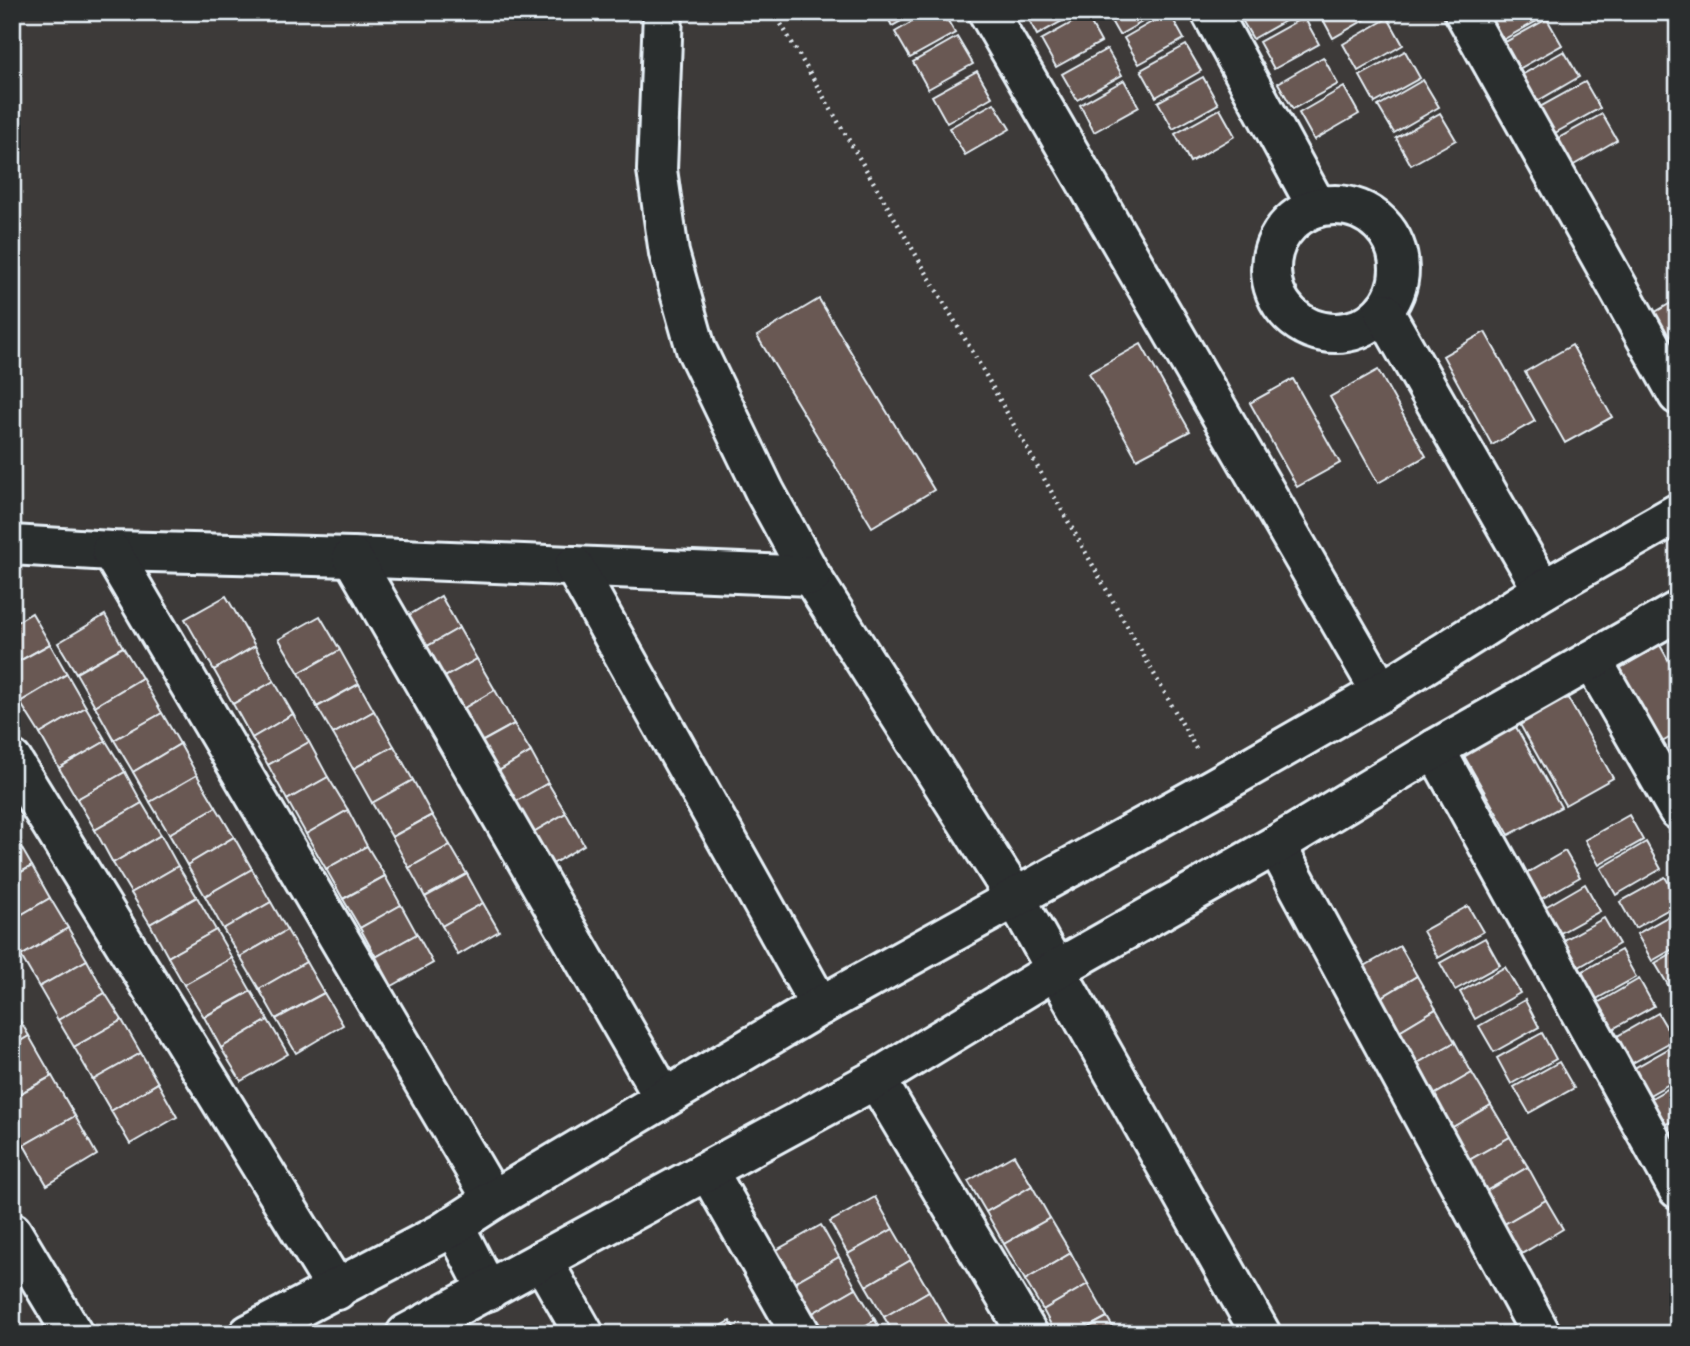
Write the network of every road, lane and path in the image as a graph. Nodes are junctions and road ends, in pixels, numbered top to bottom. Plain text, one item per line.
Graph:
1 (663, 12) edge
2 (774, 12) edge
3 (988, 12) edge
4 (1210, 12) edge
5 (1464, 12) edge
6 (1317, 206) junction
7 (1384, 312) junction
8 (1678, 395) edge
9 (1678, 513) edge
10 (12, 545) edge
11 (111, 551) junction
12 (352, 557) junction
13 (574, 566) junction
14 (811, 576) junction
15 (1543, 590) junction
16 (1678, 611) edge
17 (1592, 660) junction
18 (1381, 692) junction
19 (1435, 749) junction
20 (12, 760) edge
21 (1217, 786) junction
22 (1678, 810) edge
23 (1276, 845) junction
24 (1015, 897) junction
25 (1057, 969) junction
26 (820, 1006) junction
27 (876, 1079) junction
28 (664, 1098) junction
29 (708, 1171) junction
30 (1678, 1189) edge
31 (493, 1200) junction
32 (454, 1225) junction
33 (12, 1232) edge
34 (542, 1260) junction
35 (337, 1290) junction
36 (488, 1291) junction
37 (73, 1334) edge
38 (249, 1334) edge
39 (406, 1334) edge
40 (584, 1334) edge
41 (801, 1334) edge
42 (1028, 1334) edge
43 (1261, 1334) edge
44 (1541, 1334) edge

1 - 14 street
2 - 21 path
3 - 18 street
4 - 6 street
5 - 8 street
6 - 7 street
6 - 7 street
7 - 15 street
9 - 15 street
10 - 11 street
11 - 12 street
11 - 31 street
12 - 13 street
12 - 28 street
13 - 14 street
13 - 26 street
14 - 24 street
15 - 18 street
16 - 17 street
17 - 19 street
17 - 22 street
18 - 21 street
19 - 23 street
19 - 30 street
20 - 35 street
21 - 24 street
23 - 25 street
23 - 44 street
24 - 25 street
24 - 26 street
25 - 27 street
25 - 43 street
26 - 28 street
27 - 29 street
27 - 42 street
28 - 31 street
29 - 34 street
29 - 41 street
31 - 32 street
32 - 35 street
32 - 36 street
33 - 37 street
34 - 36 street
34 - 40 street
35 - 38 street
36 - 39 street

